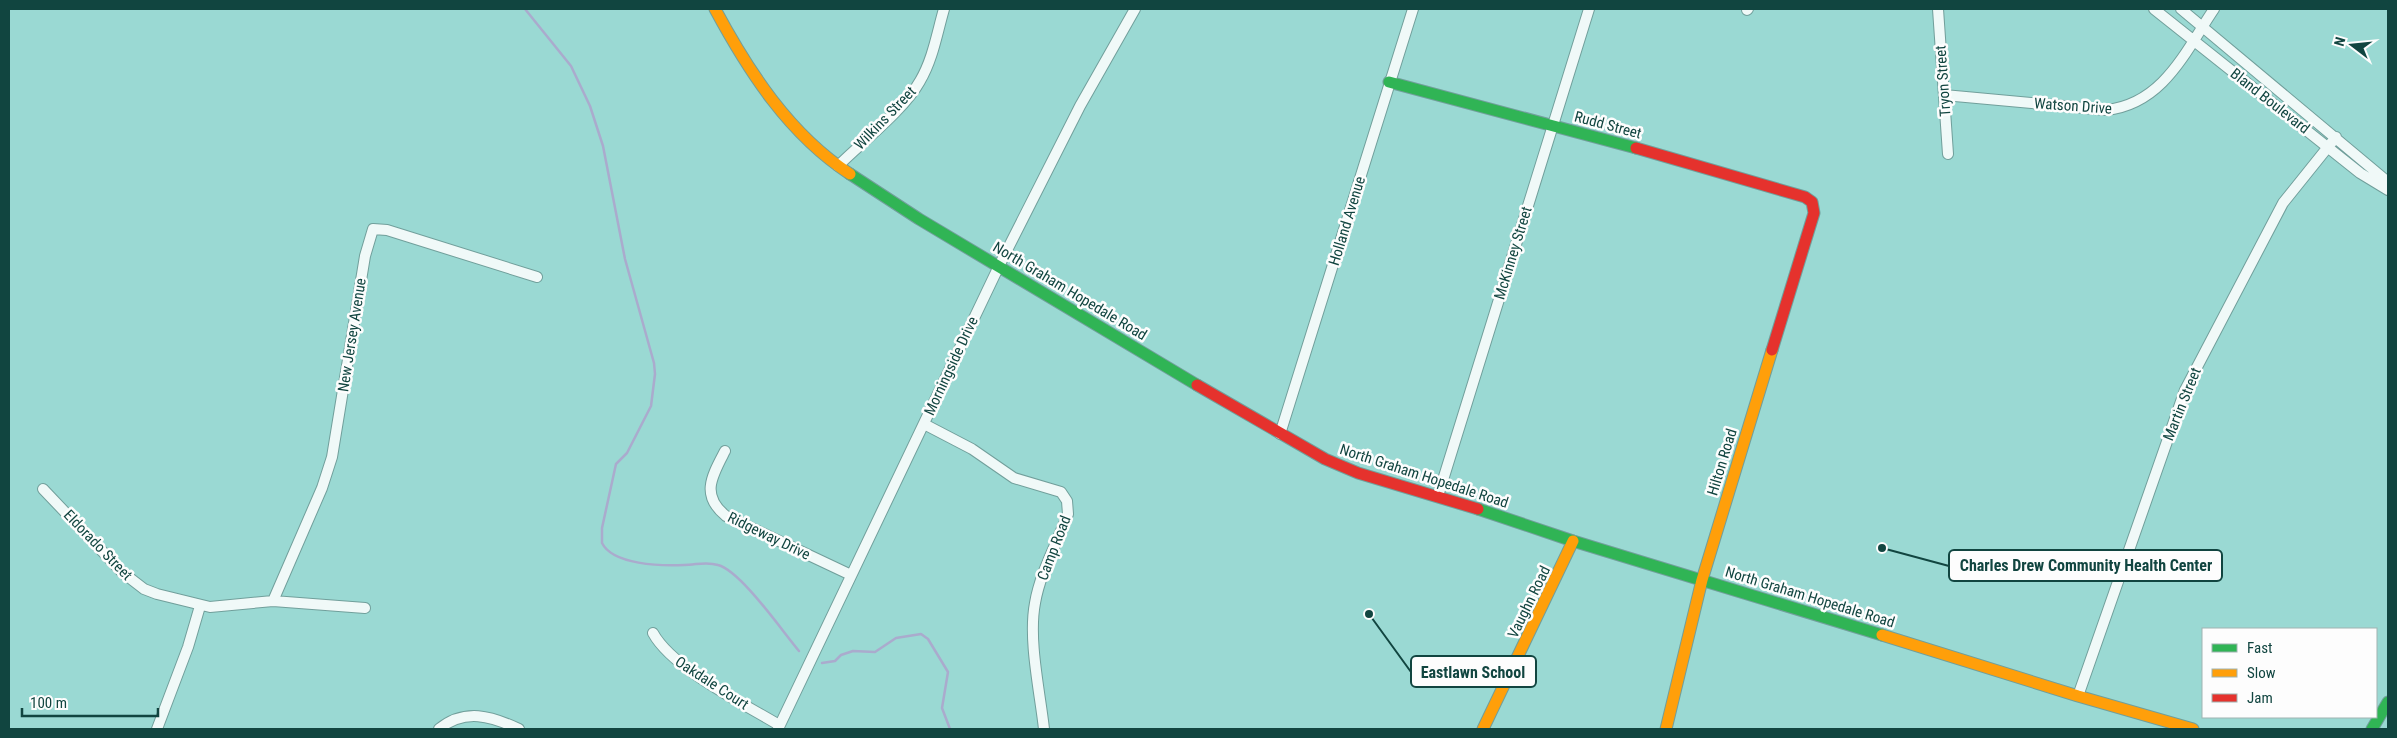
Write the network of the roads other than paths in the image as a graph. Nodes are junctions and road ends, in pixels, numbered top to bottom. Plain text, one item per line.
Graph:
1 (715, 9) edge
2 (944, 9) edge
3 (1135, 9) edge
4 (1413, 9) edge
5 (1588, 9) edge
6 (1938, 9) edge
7 (2154, 9) edge
8 (2181, 9) edge
9 (2214, 9) edge
10 (2203, 26) junction
11 (2193, 41) junction
12 (1389, 82) junction
13 (1944, 95) junction
14 (1554, 126) junction
15 (2336, 136) junction
16 (2329, 147) junction
17 (1948, 154) dead end
18 (838, 166) junction
19 (2388, 182) edge
20 (2388, 190) edge
21 (1814, 207) joint
22 (999, 266) junction
23 (537, 277) dead end
24 (924, 424) junction
25 (1280, 434) junction
26 (725, 451) dead end
27 (43, 489) dead end
28 (1438, 496) junction
29 (1574, 541) junction
30 (851, 575) junction
31 (1702, 580) junction
32 (273, 601) junction
33 (200, 606) junction
34 (365, 608) dead end
35 (653, 633) dead end
36 (2078, 696) junction
37 (2388, 702) edge
38 (778, 727) edge
39 (157, 729) edge
40 (439, 729) edge
41 (519, 729) edge
42 (1044, 729) edge
43 (1483, 729) edge
44 (1666, 729) edge
45 (2193, 729) edge
46 (2372, 729) edge

1 - 18 street, North Graham Hopedale Road
2 - 18 street, Wilkins Street
3 - 22 street, Morningside Drive
4 - 12 street, Holland Avenue
5 - 14 street, McKinney Street
6 - 13 street, Tryon Street
7 - 11 street, Bland Boulevard
8 - 10 street, Bland Boulevard
9 - 10 street, Watson Drive
10 - 11 street, Watson Drive
10 - 15 street, Bland Boulevard
11 - 13 street, Watson Drive
11 - 16 street, Bland Boulevard
12 - 14 street, Rudd Street
12 - 25 street, Holland Avenue
13 - 17 street, Tryon Street
14 - 21 street, Rudd Street
14 - 28 street, McKinney Street
15 - 16 street, Martin Street
15 - 19 street, Bland Boulevard
16 - 20 street, Bland Boulevard
16 - 36 street, Martin Street
18 - 22 street, North Graham Hopedale Road
21 - 31 street, Hilton Road
22 - 24 street, Morningside Drive
22 - 25 street, North Graham Hopedale Road
23 - 32 street, New Jersey Avenue
24 - 30 street, Morningside Drive
24 - 42 street, Camp Road
25 - 28 street, North Graham Hopedale Road
26 - 30 street, Ridgeway Drive
27 - 33 street, Eldorado Street
28 - 29 street, North Graham Hopedale Road
29 - 31 street, North Graham Hopedale Road
29 - 43 street, Vaughn Road
30 - 38 street, Morningside Drive
31 - 36 street, North Graham Hopedale Road
31 - 44 street, Hilton Road
32 - 33 street, Eldorado Street
32 - 34 street, Eldorado Street
33 - 39 street
35 - 38 street, Oakdale Court
36 - 45 street, North Graham Hopedale Road
37 - 46 street
40 - 41 street

